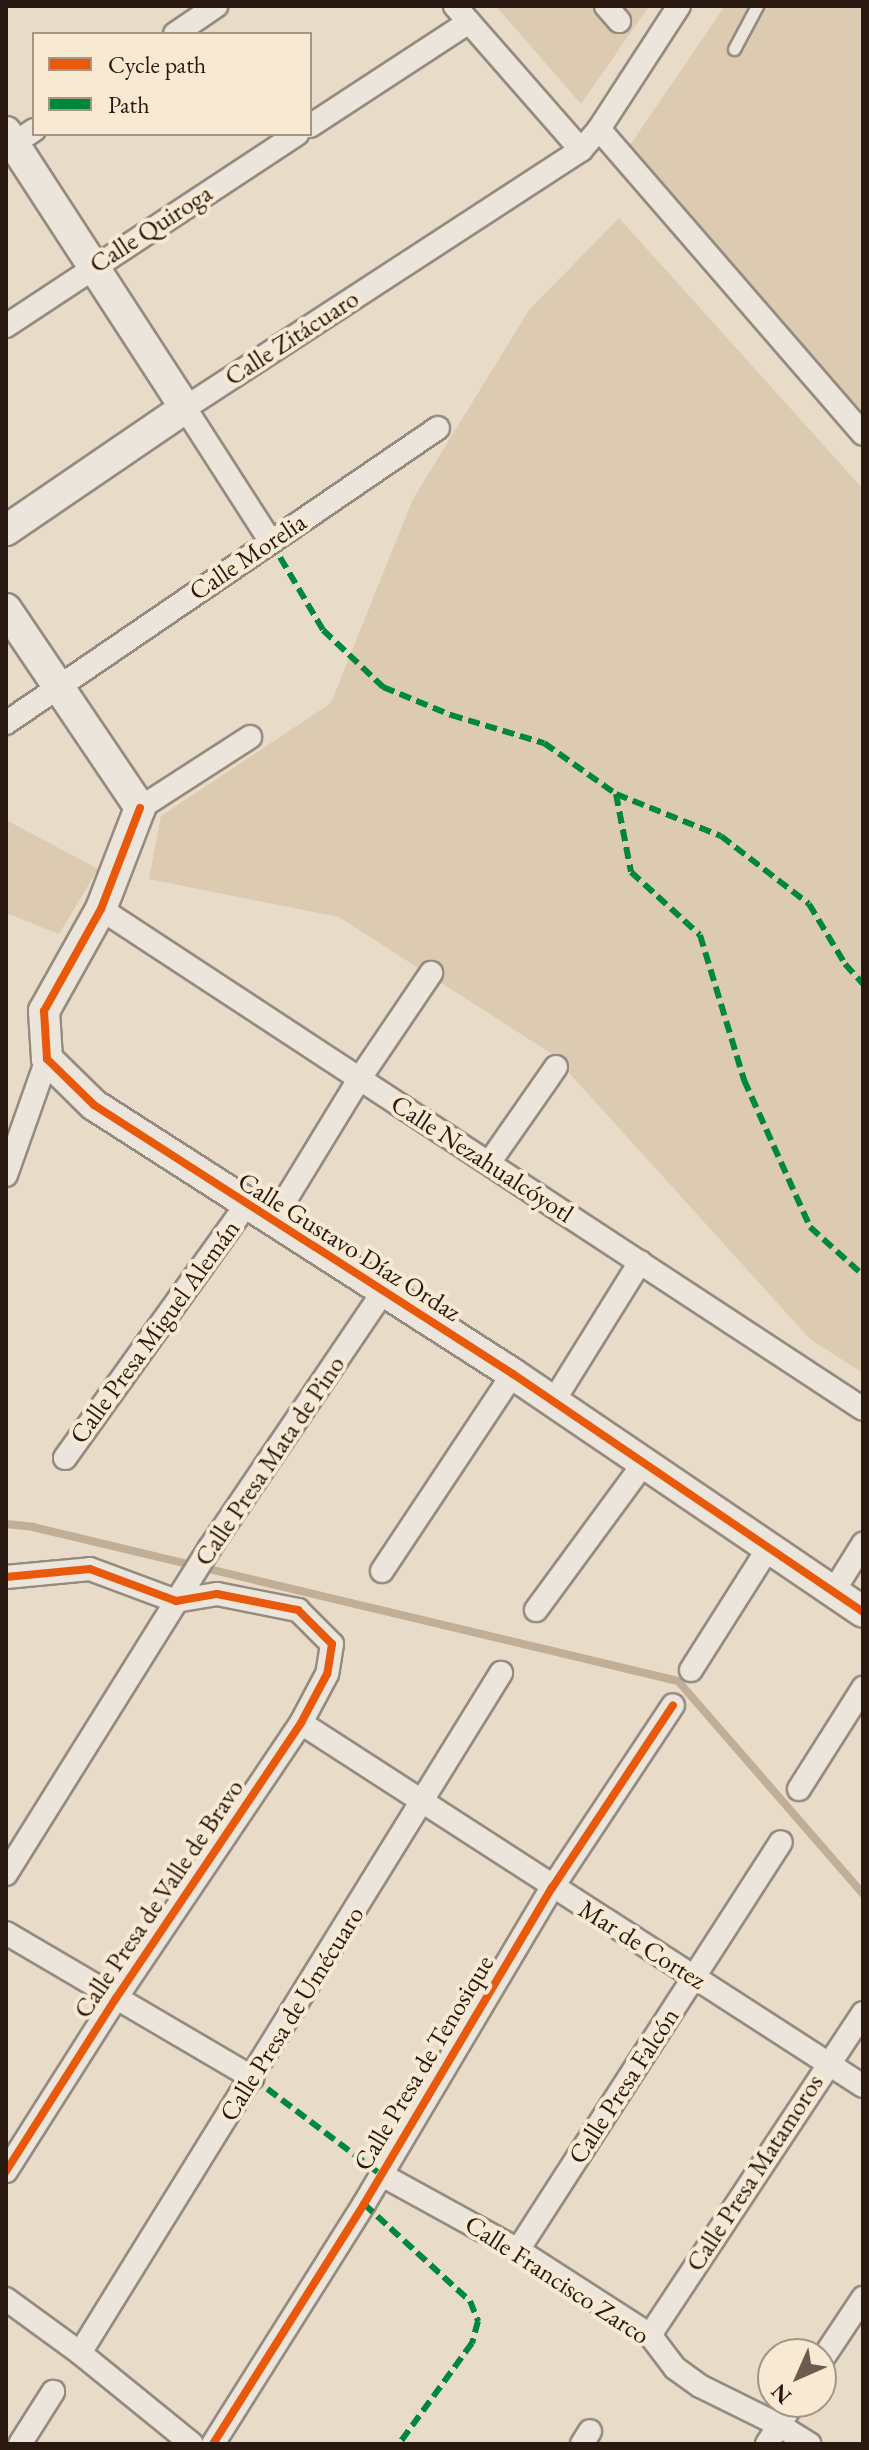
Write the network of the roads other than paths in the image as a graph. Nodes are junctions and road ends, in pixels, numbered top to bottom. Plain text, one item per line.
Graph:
1 (216, 6) edge
2 (679, 6) edge
3 (757, 6) edge
4 (462, 14) edge
5 (178, 32) edge
6 (734, 49) dead end
7 (312, 125) edge
8 (599, 129) junction
9 (294, 136) edge
10 (15, 139) edge
11 (581, 150) junction
12 (93, 266) junction
13 (6, 326) edge
14 (185, 408) junction
15 (438, 428) dead end
16 (863, 434) edge
17 (6, 530) edge
18 (271, 542) junction
19 (6, 609) edge
20 (59, 685) junction
21 (6, 723) edge
22 (250, 737) dead end
23 (140, 808) junction
24 (101, 909) junction
25 (431, 973) dead end
26 (47, 1059) junction
27 (556, 1067) dead end
28 (360, 1078) junction
29 (489, 1163) junction
30 (6, 1175) edge
31 (246, 1205) junction
32 (272, 1222) junction
33 (640, 1262) junction
34 (383, 1292) junction
35 (513, 1374) junction
36 (553, 1402) junction
37 (863, 1409) edge
38 (65, 1458) dead end
39 (644, 1463) junction
40 (863, 1544) edge
41 (769, 1547) junction
42 (382, 1571) dead end
43 (6, 1577) edge
44 (833, 1592) junction
45 (176, 1601) junction
46 (536, 1610) dead end
47 (863, 1612) edge
48 (691, 1670) dead end
49 (501, 1673) dead end
50 (863, 1688) edge
51 (673, 1705) dead end
52 (301, 1723) junction
53 (799, 1789) dead end
54 (421, 1802) junction
55 (781, 1842) dead end
56 (6, 1874) edge
57 (552, 1888) junction
58 (6, 1933) edge
59 (694, 1978) junction
60 (116, 1998) junction
61 (863, 2013) edge
62 (827, 2063) junction
63 (253, 2078) junction
64 (863, 2086) edge
65 (6, 2171) edge
66 (380, 2174) junction
67 (518, 2250) junction
68 (863, 2298) edge
69 (6, 2299) edge
70 (650, 2335) junction
71 (836, 2338) edge
72 (80, 2353) junction
73 (53, 2392) dead end
74 (784, 2418) edge
75 (779, 2425) junction
76 (20, 2444) edge
77 (192, 2444) edge
78 (213, 2444) edge
79 (767, 2444) edge
80 (809, 2444) edge

1 - 5 street
2 - 8 street, Calle Zitácuaro
3 - 6 lane
4 - 7 street
4 - 11 street
8 - 11 street, Calle Zitácuaro
8 - 16 street
9 - 12 street, Calle Quiroga
10 - 12 street
11 - 14 street, Calle Zitácuaro
12 - 13 street, Calle Quiroga
12 - 14 street
14 - 17 street, Calle Zitácuaro
14 - 18 street
15 - 18 street, Calle Morelia
18 - 20 street, Calle Morelia
19 - 20 street
20 - 21 street, Calle Morelia
20 - 23 street
22 - 23 street
23 - 24 street
24 - 26 street
24 - 28 street, Calle Nezahualcóyotl
25 - 28 street
26 - 30 street
26 - 31 street, Calle Gustavo Díaz Ordaz
27 - 29 street
28 - 29 street, Calle Nezahualcóyotl
28 - 32 street
29 - 33 street, Calle Nezahualcóyotl
31 - 32 street, Calle Gustavo Díaz Ordaz
31 - 38 street, Calle Presa Miguel Alemán
32 - 34 street, Calle Gustavo Díaz Ordaz
33 - 36 street
33 - 37 street, Calle Nezahualcóyotl
34 - 35 street, Calle Gustavo Díaz Ordaz
34 - 45 street, Calle Presa Mata de Pino
35 - 36 street, Calle Gustavo Díaz Ordaz
35 - 42 street
36 - 39 street, Calle Gustavo Díaz Ordaz
39 - 41 street, Calle Gustavo Díaz Ordaz
39 - 46 street
40 - 44 street
41 - 44 street, Calle Gustavo Díaz Ordaz
41 - 48 street
43 - 45 street
44 - 47 street, Calle Gustavo Díaz Ordaz
45 - 52 street, Calle Presa de Valle de Bravo
45 - 56 street, Calle Presa Mata de Pino
49 - 54 street, Calle Presa de Umécuaro
50 - 53 street
51 - 57 street, Calle Presa de Tenosique
52 - 54 street, Mar de Cortez
52 - 60 street, Calle Presa de Valle de Bravo
54 - 57 street, Mar de Cortez
54 - 63 street, Calle Presa de Umécuaro
55 - 59 street, Calle Presa Falcón
57 - 59 street, Mar de Cortez
57 - 66 street, Calle Presa de Tenosique
58 - 60 street
59 - 62 street, Mar de Cortez
59 - 67 street, Calle Presa Falcón
60 - 63 street
60 - 65 street, Calle Presa de Valle de Bravo
61 - 62 street, Calle Presa Matamoros
62 - 64 street, Mar de Cortez
62 - 70 street, Calle Presa Matamoros
63 - 72 street, Calle Presa de Umécuaro
66 - 67 street, Calle Francisco Zarco
66 - 78 street, Calle Presa de Tenosique
67 - 70 street, Calle Francisco Zarco
68 - 71 street
69 - 72 street
70 - 75 street, Calle Francisco Zarco
72 - 77 street
73 - 76 street
74 - 75 street
75 - 79 street
75 - 80 street, Calle Francisco Zarco

